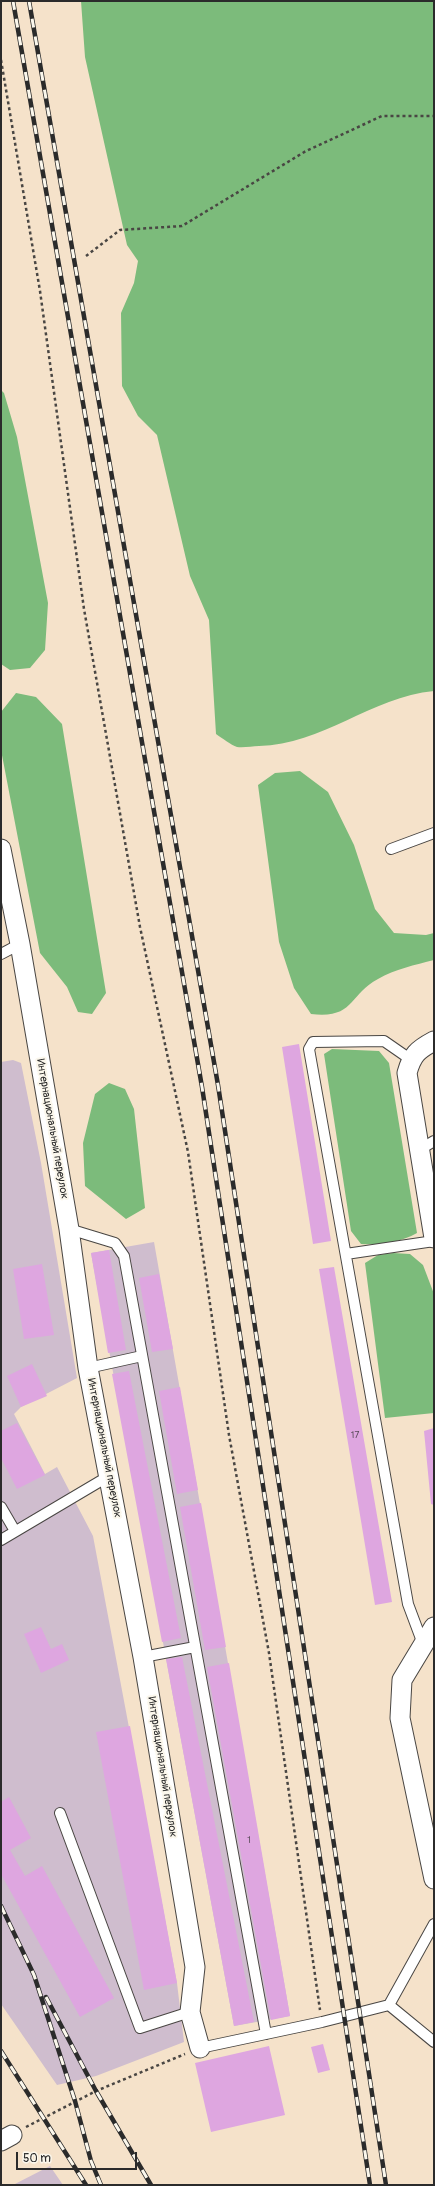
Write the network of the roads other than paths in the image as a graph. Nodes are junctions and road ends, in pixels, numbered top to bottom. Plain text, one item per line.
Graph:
1 (434, 833) edge
2 (1, 848) edge
3 (390, 849) dead end
4 (20, 944) junction
5 (1, 954) edge
6 (434, 1041) edge
7 (410, 1059) junction
8 (427, 1146) edge
9 (69, 1229) junction
10 (434, 1238) edge
11 (434, 1241) edge
12 (346, 1254) junction
13 (142, 1356) junction
14 (88, 1368) junction
15 (109, 1476) junction
16 (1, 1507) edge
17 (15, 1531) junction
18 (1, 1540) edge
19 (434, 1627) edge
20 (423, 1644) junction
21 (195, 1647) junction
22 (143, 1657) junction
23 (60, 1813) dead end
24 (434, 1879) edge
25 (434, 1924) edge
26 (389, 2005) junction
27 (190, 2012) junction
28 (266, 2034) junction
29 (434, 2042) edge
30 (200, 2048) joint

1 - 3 lane
2 - 4 street, Интернациональный переулок
4 - 5 lane
4 - 9 street, Интернациональный переулок
6 - 7 street
7 - 8 street
7 - 12 lane
8 - 10 street
9 - 13 lane
9 - 14 street, Интернациональный переулок
11 - 12 lane
12 - 20 lane
13 - 14 lane
13 - 21 lane
14 - 15 street, Интернациональный переулок
15 - 17 lane
15 - 22 street, Интернациональный переулок
16 - 17 lane
17 - 18 lane
19 - 20 street
20 - 24 street
21 - 22 lane
21 - 28 lane
22 - 27 street, Интернациональный переулок
23 - 27 lane
25 - 26 lane
26 - 28 lane
26 - 29 lane
27 - 30 street, Интернациональный переулок
28 - 30 lane

